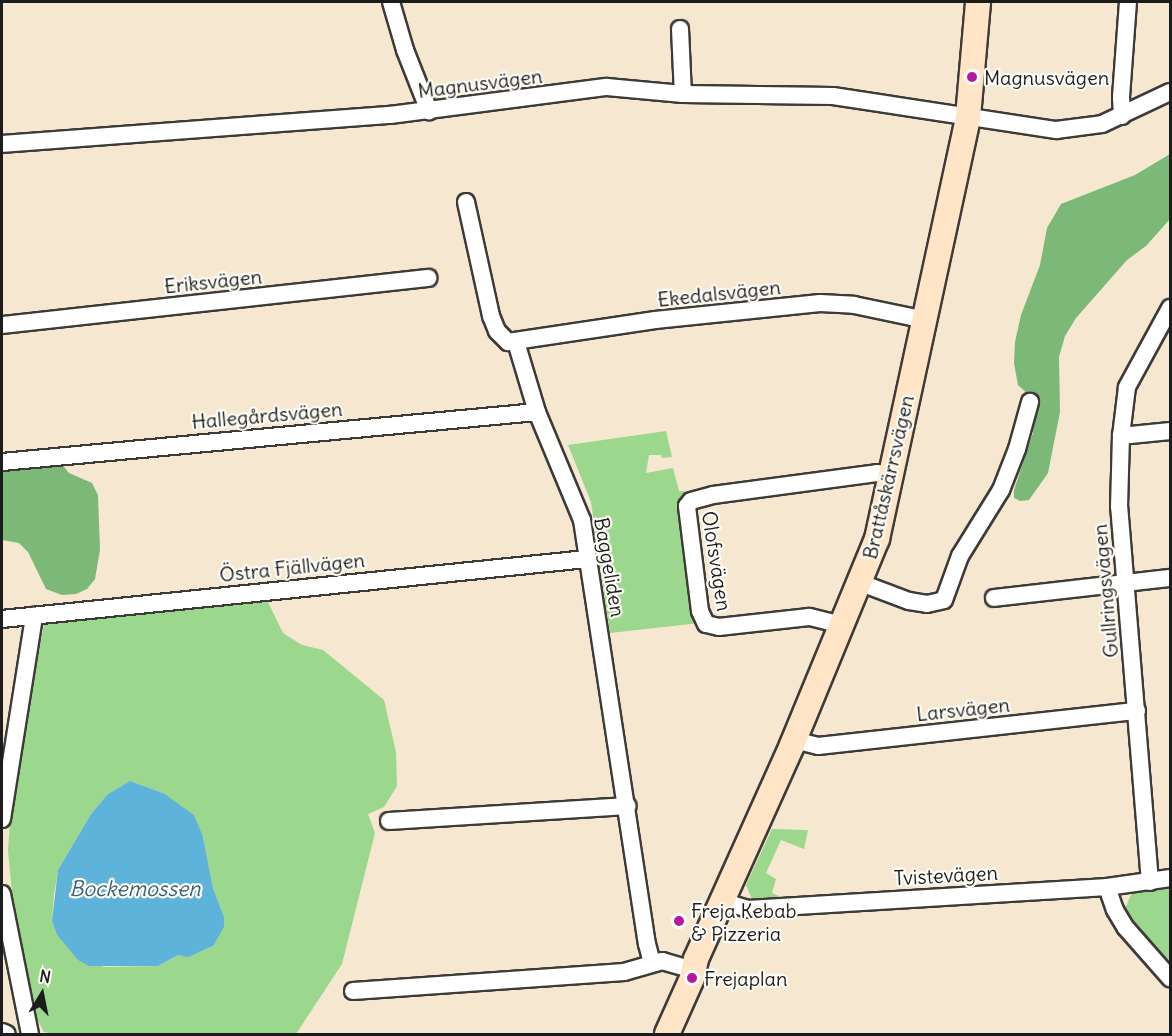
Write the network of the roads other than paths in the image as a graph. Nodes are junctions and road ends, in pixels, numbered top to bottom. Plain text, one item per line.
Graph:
1 (391, 2) edge
2 (978, 2) edge
3 (1128, 2) edge
4 (680, 29) dead end
5 (1170, 92) edge
6 (683, 94) junction
7 (429, 111) junction
8 (1122, 116) junction
9 (968, 117) junction
10 (2, 144) edge
11 (466, 202) dead end
12 (428, 278) dead end
13 (1170, 308) edge
14 (926, 320) junction
15 (2, 325) edge
16 (516, 342) junction
17 (1030, 402) dead end
18 (537, 412) junction
19 (1170, 431) edge
20 (1121, 436) junction
21 (2, 462) edge
22 (891, 475) junction
23 (587, 559) junction
24 (1170, 578) edge
25 (861, 583) junction
26 (1126, 583) junction
27 (994, 598) dead end
28 (34, 616) junction
29 (2, 619) edge
30 (842, 625) junction
31 (1137, 711) junction
32 (794, 740) junction
33 (628, 806) junction
34 (2, 819) edge
35 (389, 821) dead end
36 (1170, 878) edge
37 (1149, 882) junction
38 (1107, 887) junction
39 (2, 894) edge
40 (724, 902) junction
41 (652, 963) junction
42 (692, 965) junction
43 (1170, 978) edge
44 (353, 990) dead end
45 (2, 1032) edge
46 (7, 1035) edge
47 (30, 1035) edge
48 (656, 1035) edge
49 (667, 1035) edge

1 - 7 street
2 - 9 street, Brattåskärrsvägen
3 - 8 street
4 - 6 street
5 - 8 street, Magnusvägen
6 - 7 street, Magnusvägen
6 - 9 street, Magnusvägen
7 - 10 street, Magnusvägen
8 - 9 street, Magnusvägen
9 - 14 street, Brattåskärrsvägen
11 - 16 street
12 - 15 street, Eriksvägen
13 - 20 street, Gullringsvägen
14 - 16 street, Ekedalsvägen
14 - 22 street, Brattåskärrsvägen
16 - 18 street, Baggeliden
17 - 25 street
18 - 21 street, Hallegårdsvägen
18 - 23 street, Baggeliden
19 - 20 street
20 - 26 street, Gullringsvägen
22 - 25 street, Brattåskärrsvägen
22 - 30 street, Olofsvägen
23 - 28 street, Östra Fjällvägen
23 - 33 street, Baggeliden
24 - 26 street
25 - 30 street, Brattåskärrsvägen
26 - 27 street
26 - 31 street, Gullringsvägen
28 - 29 street, Östra Fjällvägen
28 - 34 street
30 - 32 street, Brattåskärrsvägen
31 - 32 street, Larsvägen
31 - 37 street, Gullringsvägen
32 - 40 street, Brattåskärrsvägen
33 - 35 street
33 - 41 street, Baggeliden
36 - 37 street, Tvistevägen
37 - 38 street, Tvistevägen
38 - 40 street, Tvistevägen
38 - 43 street
39 - 47 street
40 - 42 street, Brattåskärrsvägen
41 - 42 street
41 - 44 street
42 - 48 street, Brattåskärrsvägen
42 - 49 street, Brattåskärrsvägen
45 - 46 street

